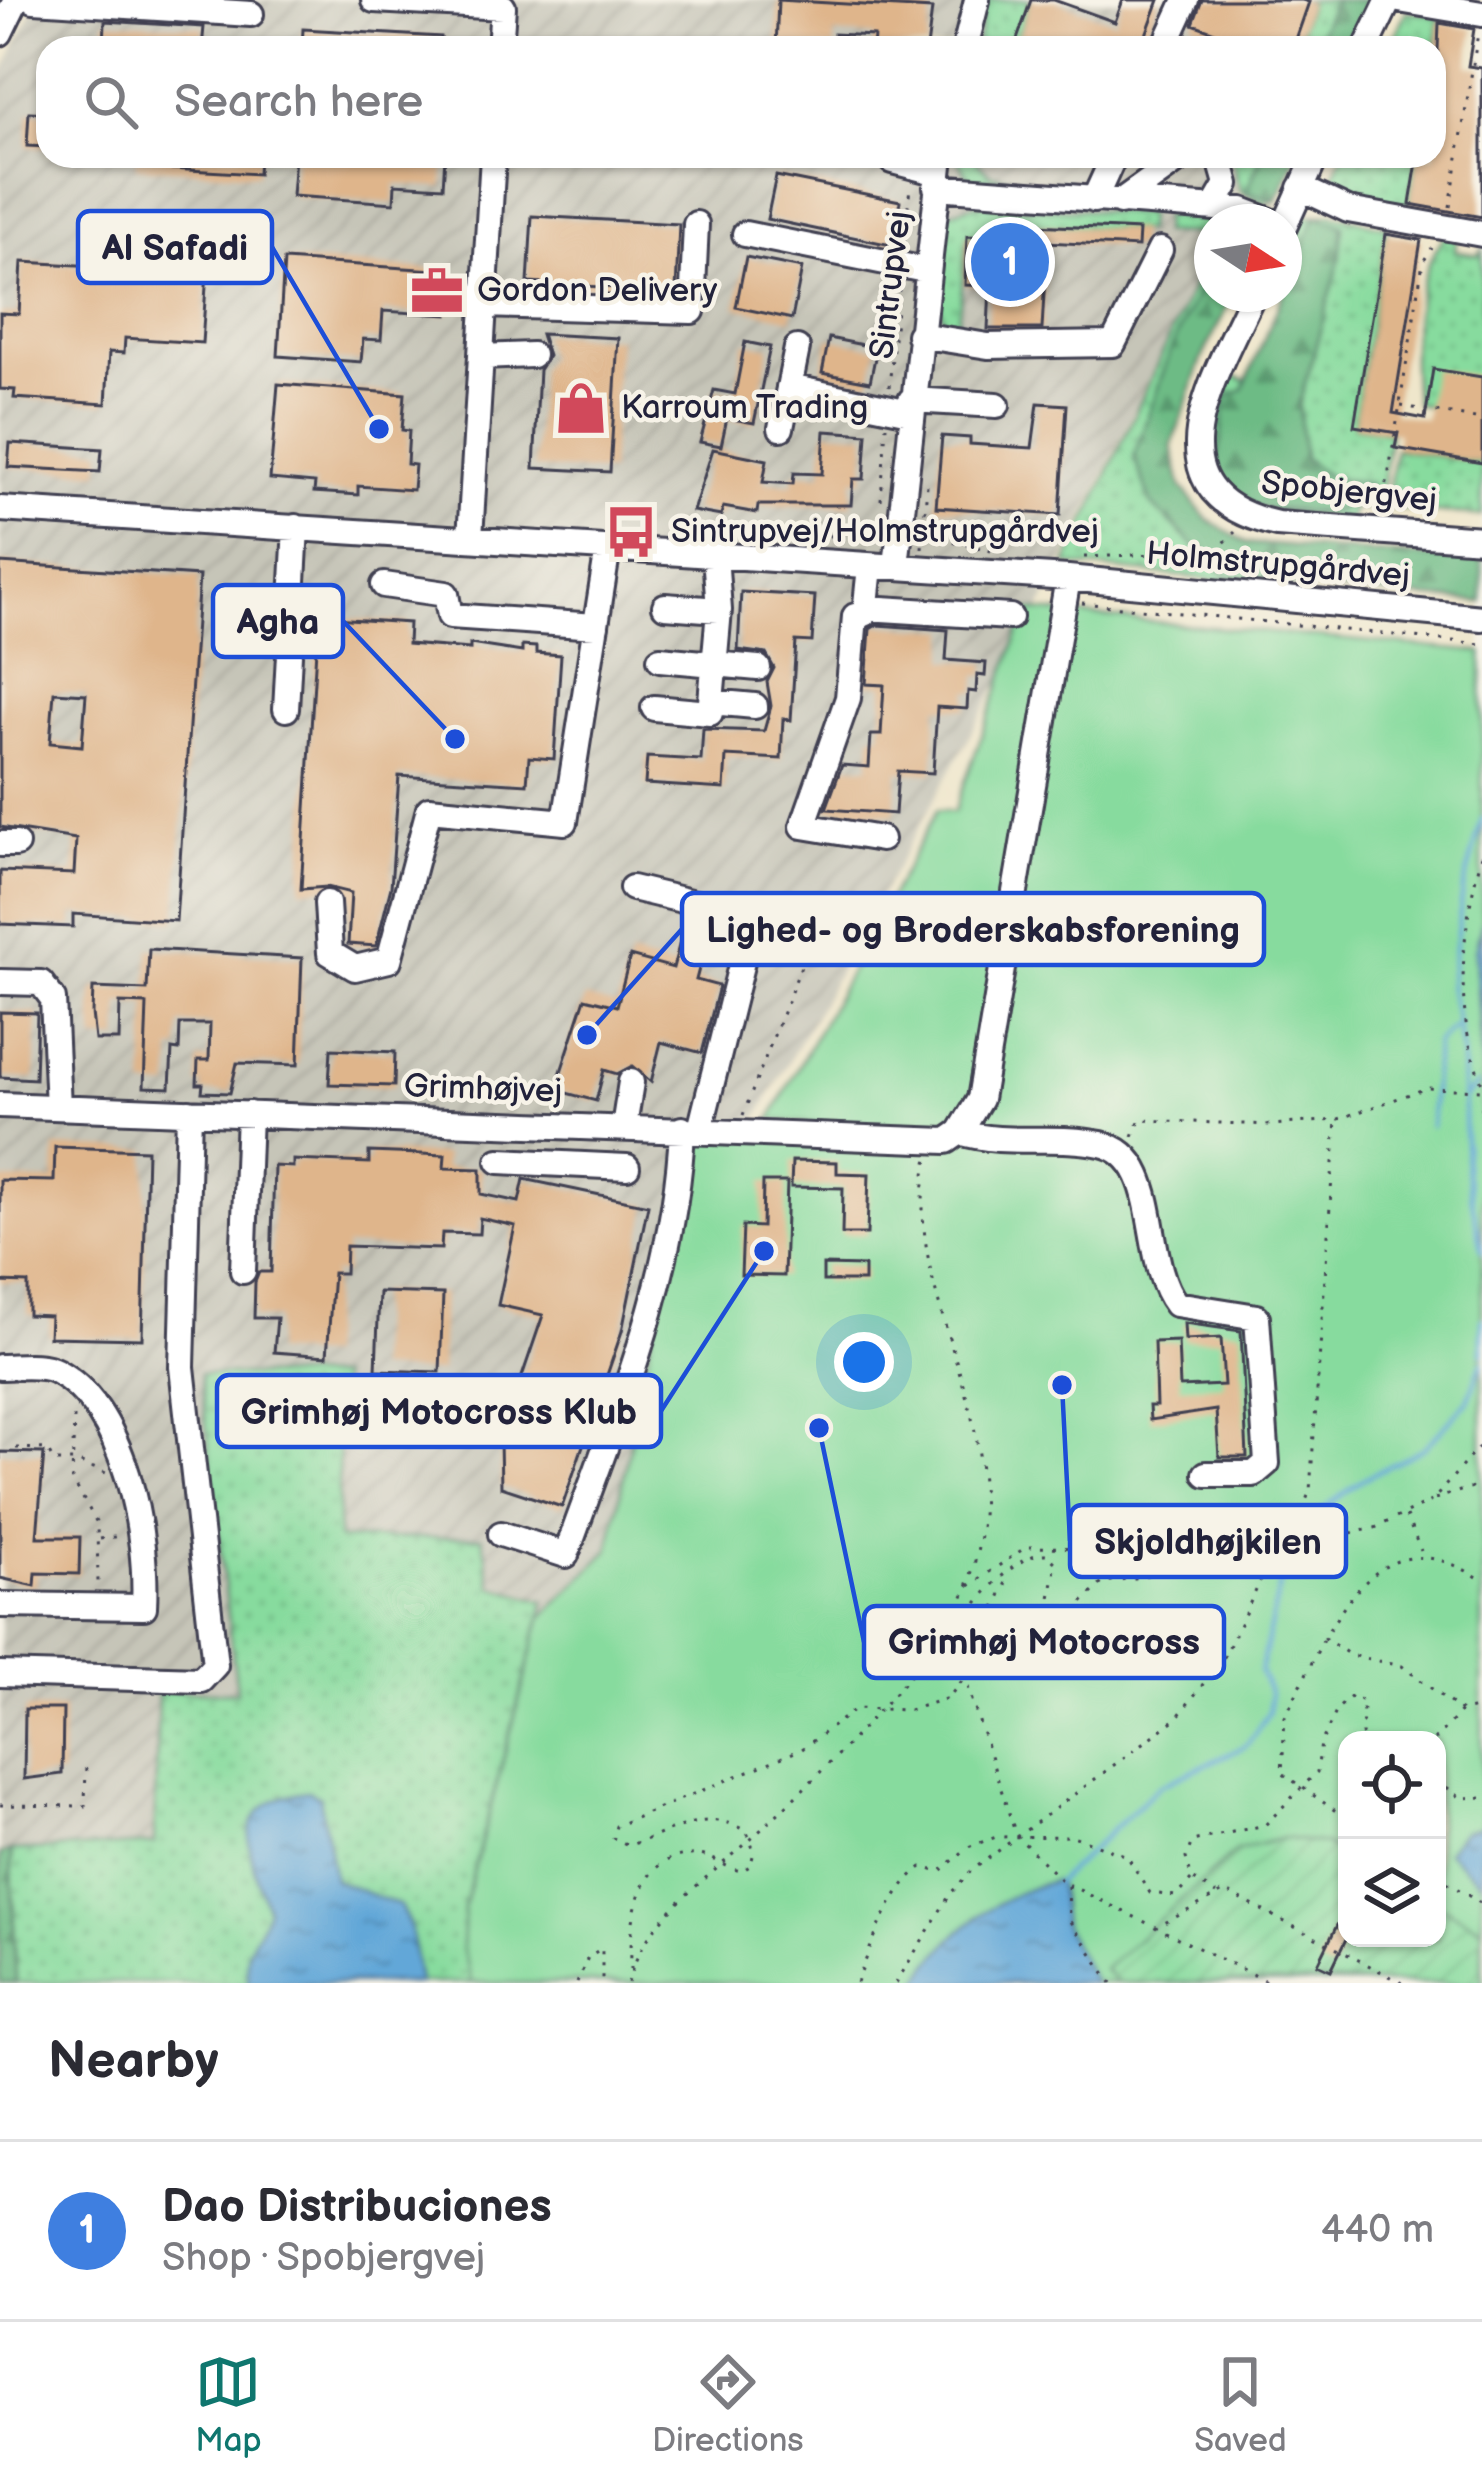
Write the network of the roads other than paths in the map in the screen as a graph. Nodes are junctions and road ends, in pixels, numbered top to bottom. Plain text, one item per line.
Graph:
1 (16, 0) edge
2 (34, 0) edge
3 (374, 0) edge
4 (977, 0) edge
5 (1186, 0) edge
6 (1389, 0) edge
7 (1399, 0) edge
8 (250, 14) dead end
9 (1482, 14) edge
10 (0, 33) edge
11 (501, 36) edge
12 (968, 36) edge
13 (1170, 36) edge
14 (1372, 36) edge
15 (492, 168) edge
16 (924, 168) edge
17 (1109, 168) edge
18 (1167, 168) edge
19 (1222, 168) edge
20 (1310, 168) edge
21 (1301, 188) junction
22 (1094, 200) junction
23 (1120, 202) junction
24 (1215, 204) edge
25 (1294, 204) edge
26 (1194, 207) edge
27 (696, 224) dead end
28 (745, 234) dead end
29 (1482, 234) edge
30 (1160, 250) dead end
31 (913, 269) junction
32 (484, 305) junction
33 (1245, 312) edge
34 (919, 335) junction
35 (797, 348) dead end
36 (532, 355) dead end
37 (482, 357) junction
38 (789, 387) junction
39 (997, 405) dead end
40 (903, 407) junction
41 (781, 428) dead end
42 (0, 509) edge
43 (296, 527) junction
44 (470, 538) junction
45 (1482, 538) edge
46 (608, 548) junction
47 (715, 554) junction
48 (879, 569) junction
49 (1071, 579) junction
50 (384, 585) dead end
51 (665, 606) dead end
52 (866, 608) junction
53 (719, 610) junction
54 (1010, 617) dead end
55 (1482, 617) edge
56 (596, 626) junction
57 (660, 659) dead end
58 (714, 664) junction
59 (758, 668) dead end
60 (711, 702) junction
61 (755, 706) dead end
62 (654, 708) dead end
63 (286, 709) dead end
64 (881, 839) dead end
65 (632, 888) dead end
66 (327, 903) dead end
67 (0, 982) edge
68 (631, 1082) dead end
69 (0, 1106) edge
70 (58, 1107) junction
71 (189, 1112) junction
72 (249, 1114) junction
73 (594, 1126) junction
74 (624, 1127) junction
75 (691, 1130) junction
76 (960, 1132) junction
77 (499, 1161) dead end
78 (589, 1165) junction
79 (627, 1167) dead end
80 (243, 1270) dead end
81 (0, 1367) edge
82 (1206, 1474) dead end
83 (501, 1534) dead end
84 (0, 1605) edge
85 (0, 1674) edge

1 - 10 street
2 - 8 street
3 - 11 street
4 - 12 street
5 - 13 street
6 - 14 street
7 - 9 street
15 - 32 street
16 - 22 street
16 - 31 street, Sintrupvej
17 - 22 street
18 - 23 street
19 - 24 street
20 - 21 street
21 - 25 street
21 - 29 street
22 - 23 street
23 - 26 street
27 - 32 street
28 - 31 street
30 - 34 street
31 - 34 street, Sintrupvej
32 - 37 street
33 - 45 street, Spobjergvej
34 - 40 street, Sintrupvej
35 - 38 street
36 - 37 street
37 - 44 street
38 - 40 street
38 - 41 street
39 - 40 street
40 - 48 street, Sintrupvej
42 - 43 street, Holmstrupgårdvej
43 - 44 street, Holmstrupgårdvej
43 - 63 street
44 - 46 street, Holmstrupgårdvej
46 - 47 street, Holmstrupgårdvej
46 - 56 street
47 - 48 street, Holmstrupgårdvej
47 - 53 street
48 - 49 street, Holmstrupgårdvej
48 - 52 street, Sintrupvej
49 - 55 street, Holmstrupgårdvej
49 - 76 street
50 - 56 street
51 - 53 street
52 - 54 street
52 - 64 street, Sintrupvej
53 - 58 street
56 - 66 street
57 - 58 street
58 - 59 street
58 - 60 street
60 - 61 street
60 - 62 street
65 - 75 street
67 - 70 street
68 - 74 street
69 - 70 street, Grimhøjvej
70 - 71 street, Grimhøjvej
71 - 72 street, Grimhøjvej
71 - 85 street
72 - 73 street, Grimhøjvej
72 - 80 street
73 - 74 street, Grimhøjvej
73 - 78 street
74 - 75 street, Grimhøjvej
75 - 76 street, Grimhøjvej
75 - 83 street
76 - 82 street
77 - 78 street
78 - 79 street
81 - 84 street

